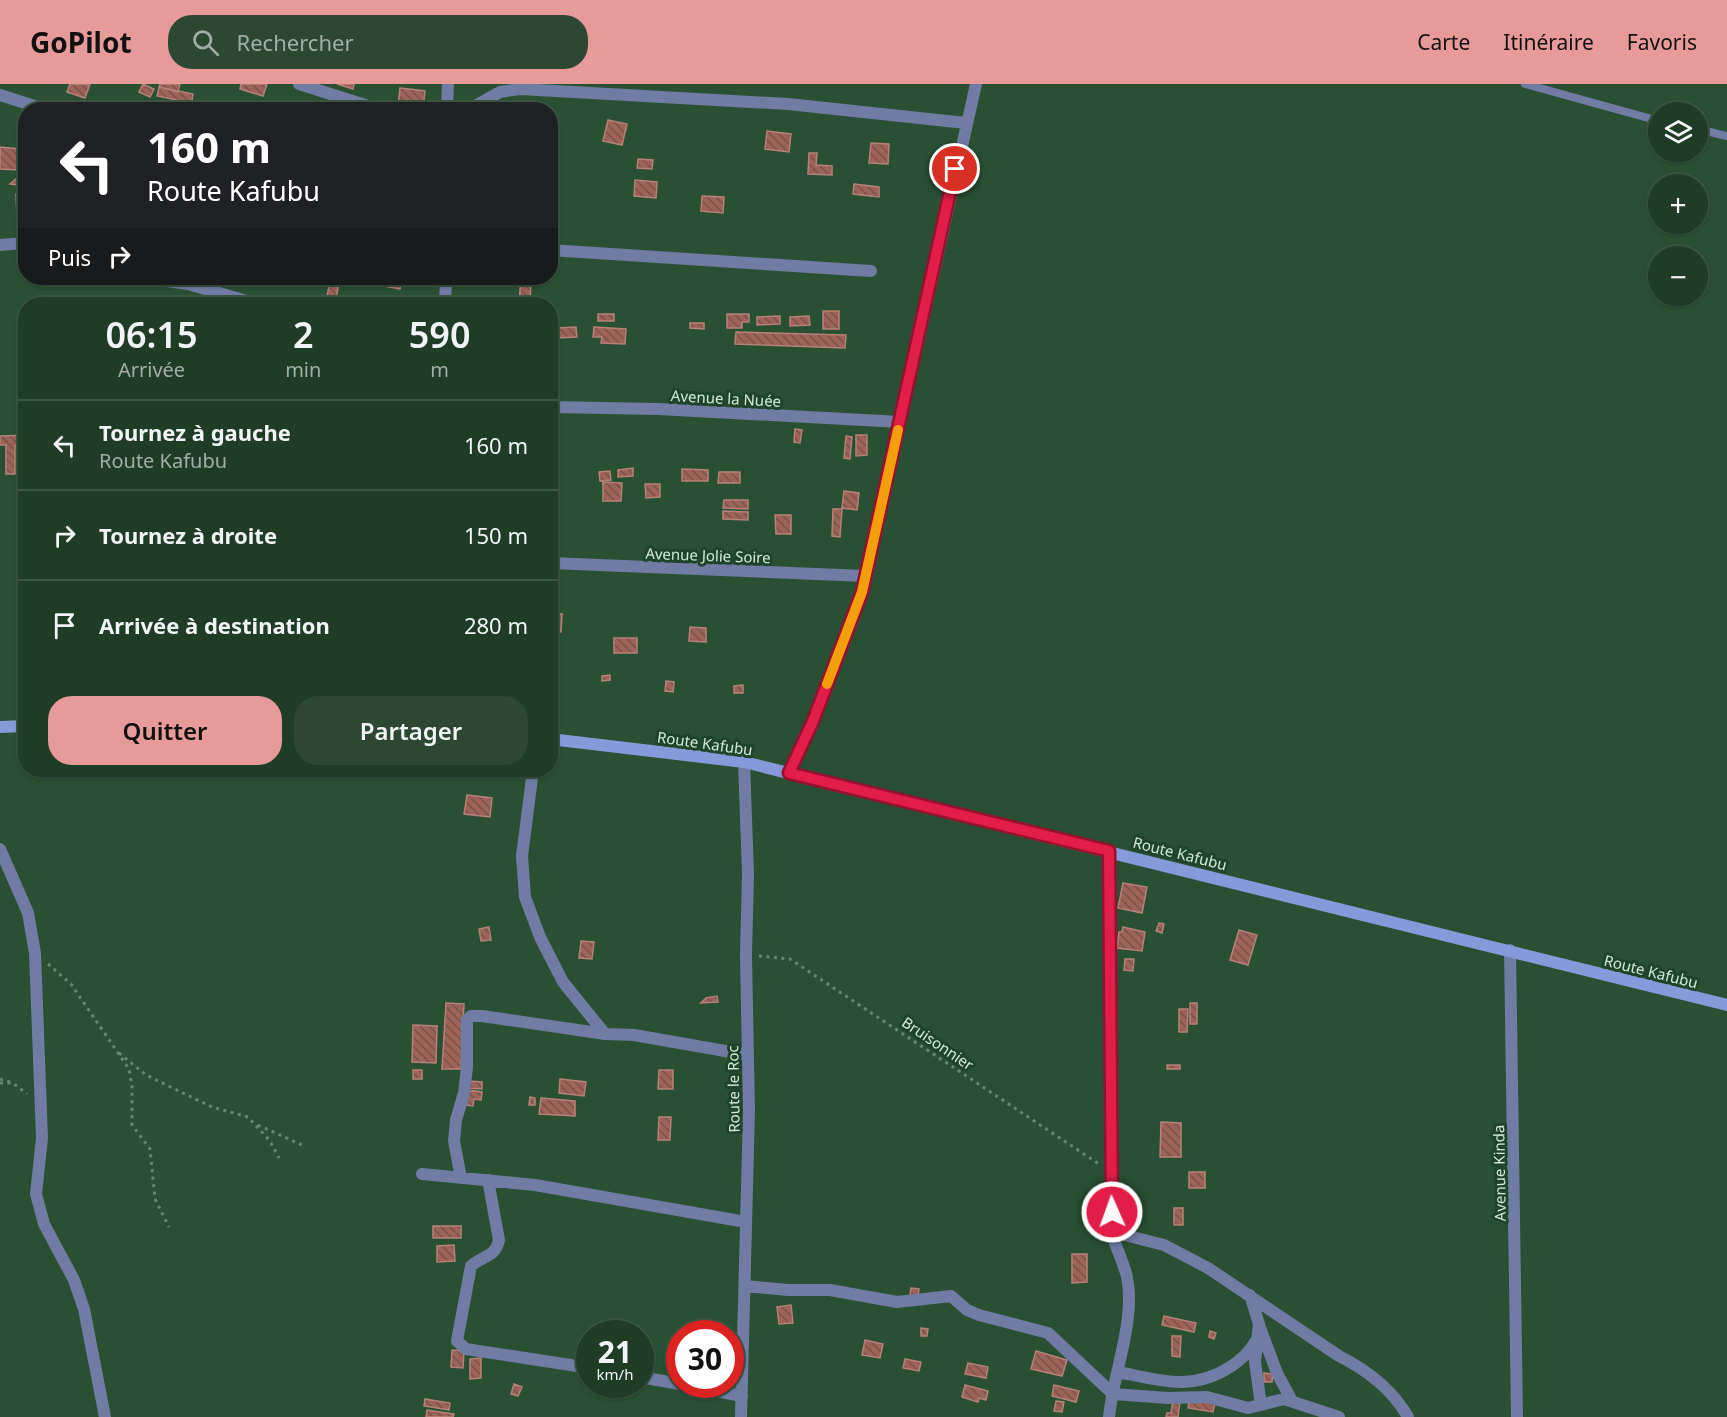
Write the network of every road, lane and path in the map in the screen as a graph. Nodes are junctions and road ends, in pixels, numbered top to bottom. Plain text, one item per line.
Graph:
1 (299, 84) edge
2 (448, 84) edge
3 (976, 84) edge
4 (1525, 84) edge
5 (0, 95) edge
6 (22, 102) edge
7 (356, 102) edge
8 (447, 102) edge
9 (482, 102) edge
10 (1648, 118) edge
11 (966, 123) junction
12 (1708, 131) edge
13 (1727, 136) edge
14 (18, 244) edge
15 (0, 245) edge
16 (558, 251) edge
17 (871, 271) dead end
18 (192, 285) edge
19 (234, 297) edge
20 (558, 407) edge
21 (900, 422) junction
22 (558, 563) edge
23 (865, 576) junction
24 (0, 726) edge
25 (18, 726) edge
26 (558, 740) edge
27 (744, 762) junction
28 (789, 773) junction
29 (532, 777) edge
30 (0, 849) edge
31 (1109, 851) junction
32 (1510, 950) junction
33 (35, 953) junction
34 (746, 955) junction
35 (1727, 1005) edge
36 (605, 1034) junction
37 (115, 1050) junction
38 (748, 1055) junction
39 (0, 1079) edge
40 (0, 1083) edge
41 (13, 1083) junction
42 (40, 1116) junction
43 (256, 1124) junction
44 (302, 1145) dead end
45 (279, 1158) dead end
46 (1111, 1172) junction
47 (422, 1174) dead end
48 (461, 1178) junction
49 (488, 1180) junction
50 (746, 1222) junction
51 (169, 1227) dead end
52 (1113, 1232) junction
53 (745, 1286) junction
54 (1250, 1295) junction
55 (744, 1323) edge
56 (1258, 1324) junction
57 (1255, 1342) junction
58 (576, 1366) edge
59 (1118, 1372) junction
60 (1113, 1394) junction
61 (742, 1398) edge
62 (1292, 1401) junction
63 (1258, 1410) edge
64 (105, 1417) edge
65 (741, 1417) edge
66 (1109, 1417) edge
67 (1339, 1417) edge
68 (1408, 1417) edge
69 (1517, 1417) edge

1 - 7 street
2 - 8 street
3 - 11 street
4 - 10 lane
5 - 6 street
9 - 11 street
11 - 21 street
12 - 13 lane
14 - 15 street
16 - 17 street
18 - 19 street
20 - 21 street, Avenue la Nuée
21 - 23 street
22 - 23 street, Avenue Jolie Soire
23 - 28 street
24 - 25 main road
26 - 27 main road, Route Kafubu
27 - 28 main road, Route Kafubu
27 - 34 street, Route le Roc
28 - 31 main road, Route Kafubu
29 - 36 street
30 - 33 street
31 - 32 main road, Route Kafubu
31 - 46 street
32 - 35 main road, Route Kafubu
32 - 69 street, Avenue Kinda
33 - 37 path
33 - 42 street
34 - 38 street, Route le Roc
34 - 46 path, Bruisonnier
36 - 38 street
36 - 48 street
37 - 43 path
37 - 51 path
38 - 50 street, Route le Roc
39 - 41 path
40 - 41 path
41 - 42 path
42 - 64 street
43 - 44 path
43 - 45 path
46 - 52 street
47 - 48 street
48 - 49 street
49 - 50 street
49 - 58 street
50 - 53 street, Route le Roc
52 - 54 street
52 - 59 street
53 - 55 street, Route le Roc
53 - 60 street
54 - 56 street
54 - 68 street
56 - 57 street
56 - 62 street
57 - 59 street
57 - 63 street
59 - 60 street
60 - 63 street
60 - 66 street
61 - 65 street, Route le Roc
62 - 63 street
62 - 67 street

